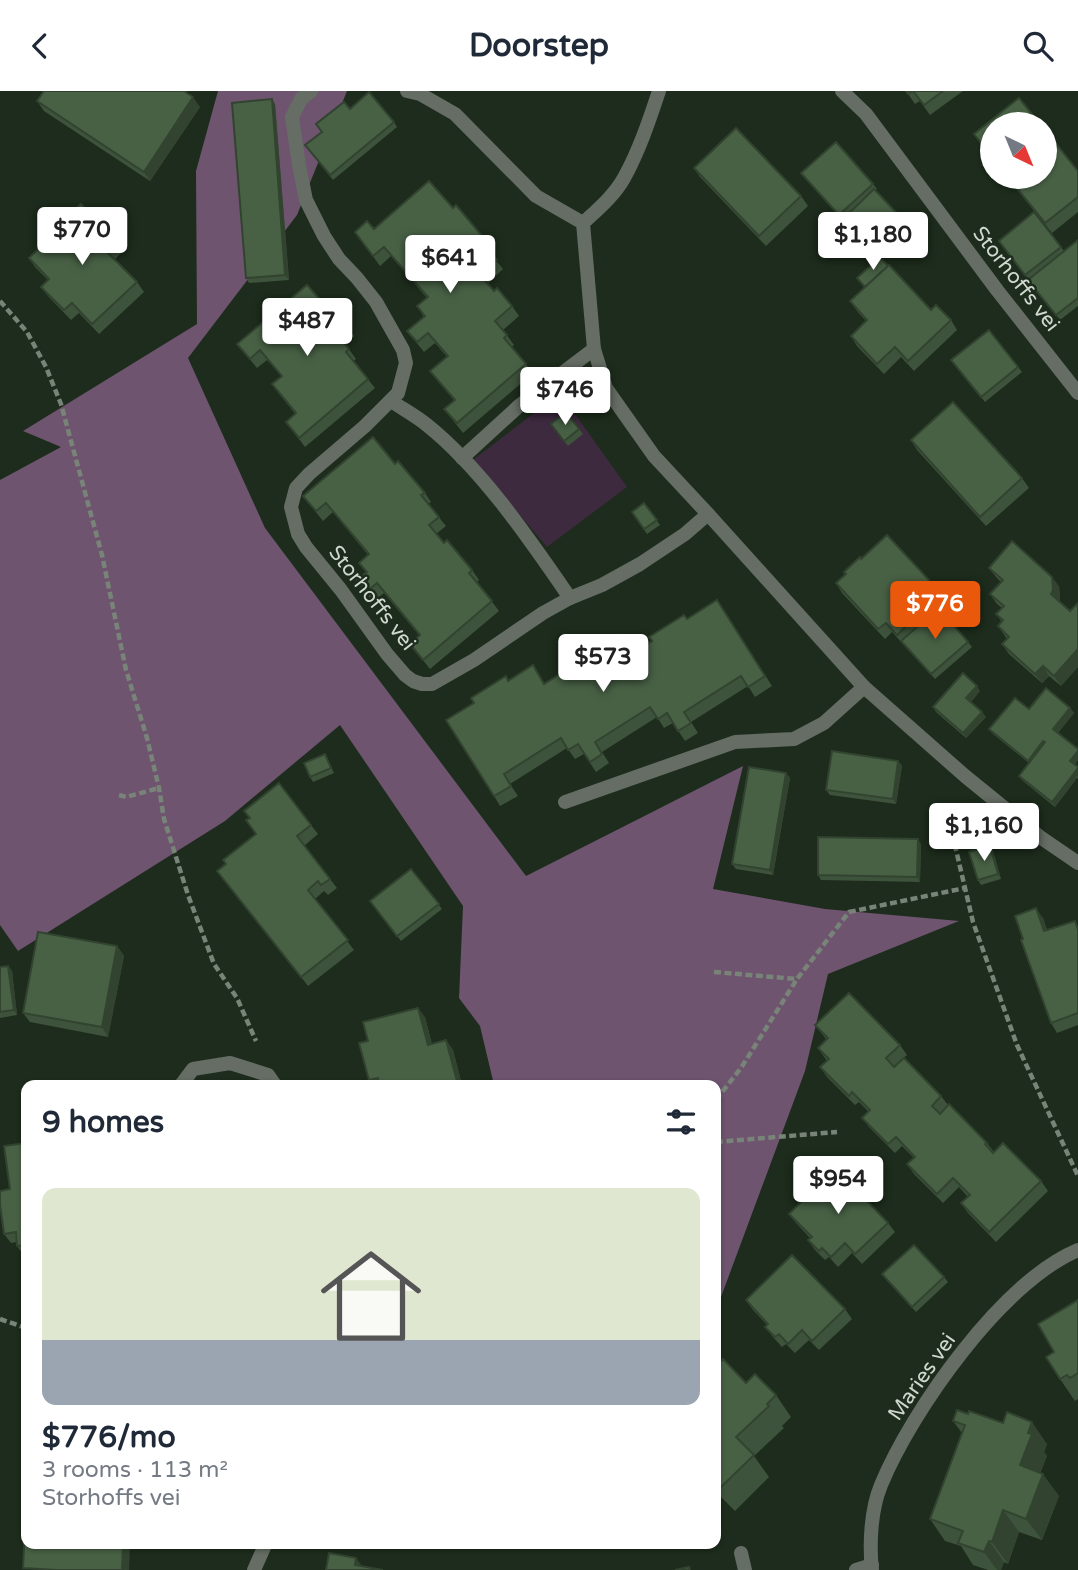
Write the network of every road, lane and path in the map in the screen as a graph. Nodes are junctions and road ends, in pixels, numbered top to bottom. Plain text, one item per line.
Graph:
1 (311, 91) edge
2 (407, 91) edge
3 (659, 91) edge
4 (842, 91) edge
5 (583, 223) junction
6 (0, 301) edge
7 (594, 349) junction
8 (1078, 393) edge
9 (391, 401) junction
10 (462, 458) junction
11 (708, 514) junction
12 (570, 599) junction
13 (864, 687) junction
14 (965, 776) junction
15 (159, 787) junction
16 (119, 795) dead end
17 (565, 802) dead end
18 (1078, 863) edge
19 (965, 888) junction
20 (713, 972) dead end
21 (797, 979) junction
22 (185, 1080) edge
23 (271, 1080) edge
24 (721, 1094) edge
25 (837, 1132) dead end
26 (721, 1142) edge
27 (1078, 1176) edge
28 (1078, 1250) edge
29 (0, 1319) edge
30 (21, 1326) edge
31 (263, 1549) edge
32 (741, 1553) dead end
33 (872, 1568) edge
34 (254, 1570) edge
35 (745, 1570) edge
36 (856, 1570) edge

1 - 9 street, Storhoffs vei
2 - 5 street
3 - 5 street
4 - 8 street, Storhoffs vei
5 - 7 street
6 - 15 path
7 - 10 street
7 - 11 street
9 - 10 street
9 - 12 street, Storhoffs vei
10 - 12 street
11 - 12 street, Storhoffs vei
11 - 13 street
13 - 14 street
13 - 17 street
14 - 18 street
14 - 19 path
15 - 16 path
15 - 23 path
19 - 21 path
19 - 27 path
20 - 21 path
21 - 24 path
22 - 23 street
25 - 26 path
28 - 33 street, Maries vei
29 - 30 path
31 - 34 street
32 - 35 street
33 - 36 street

